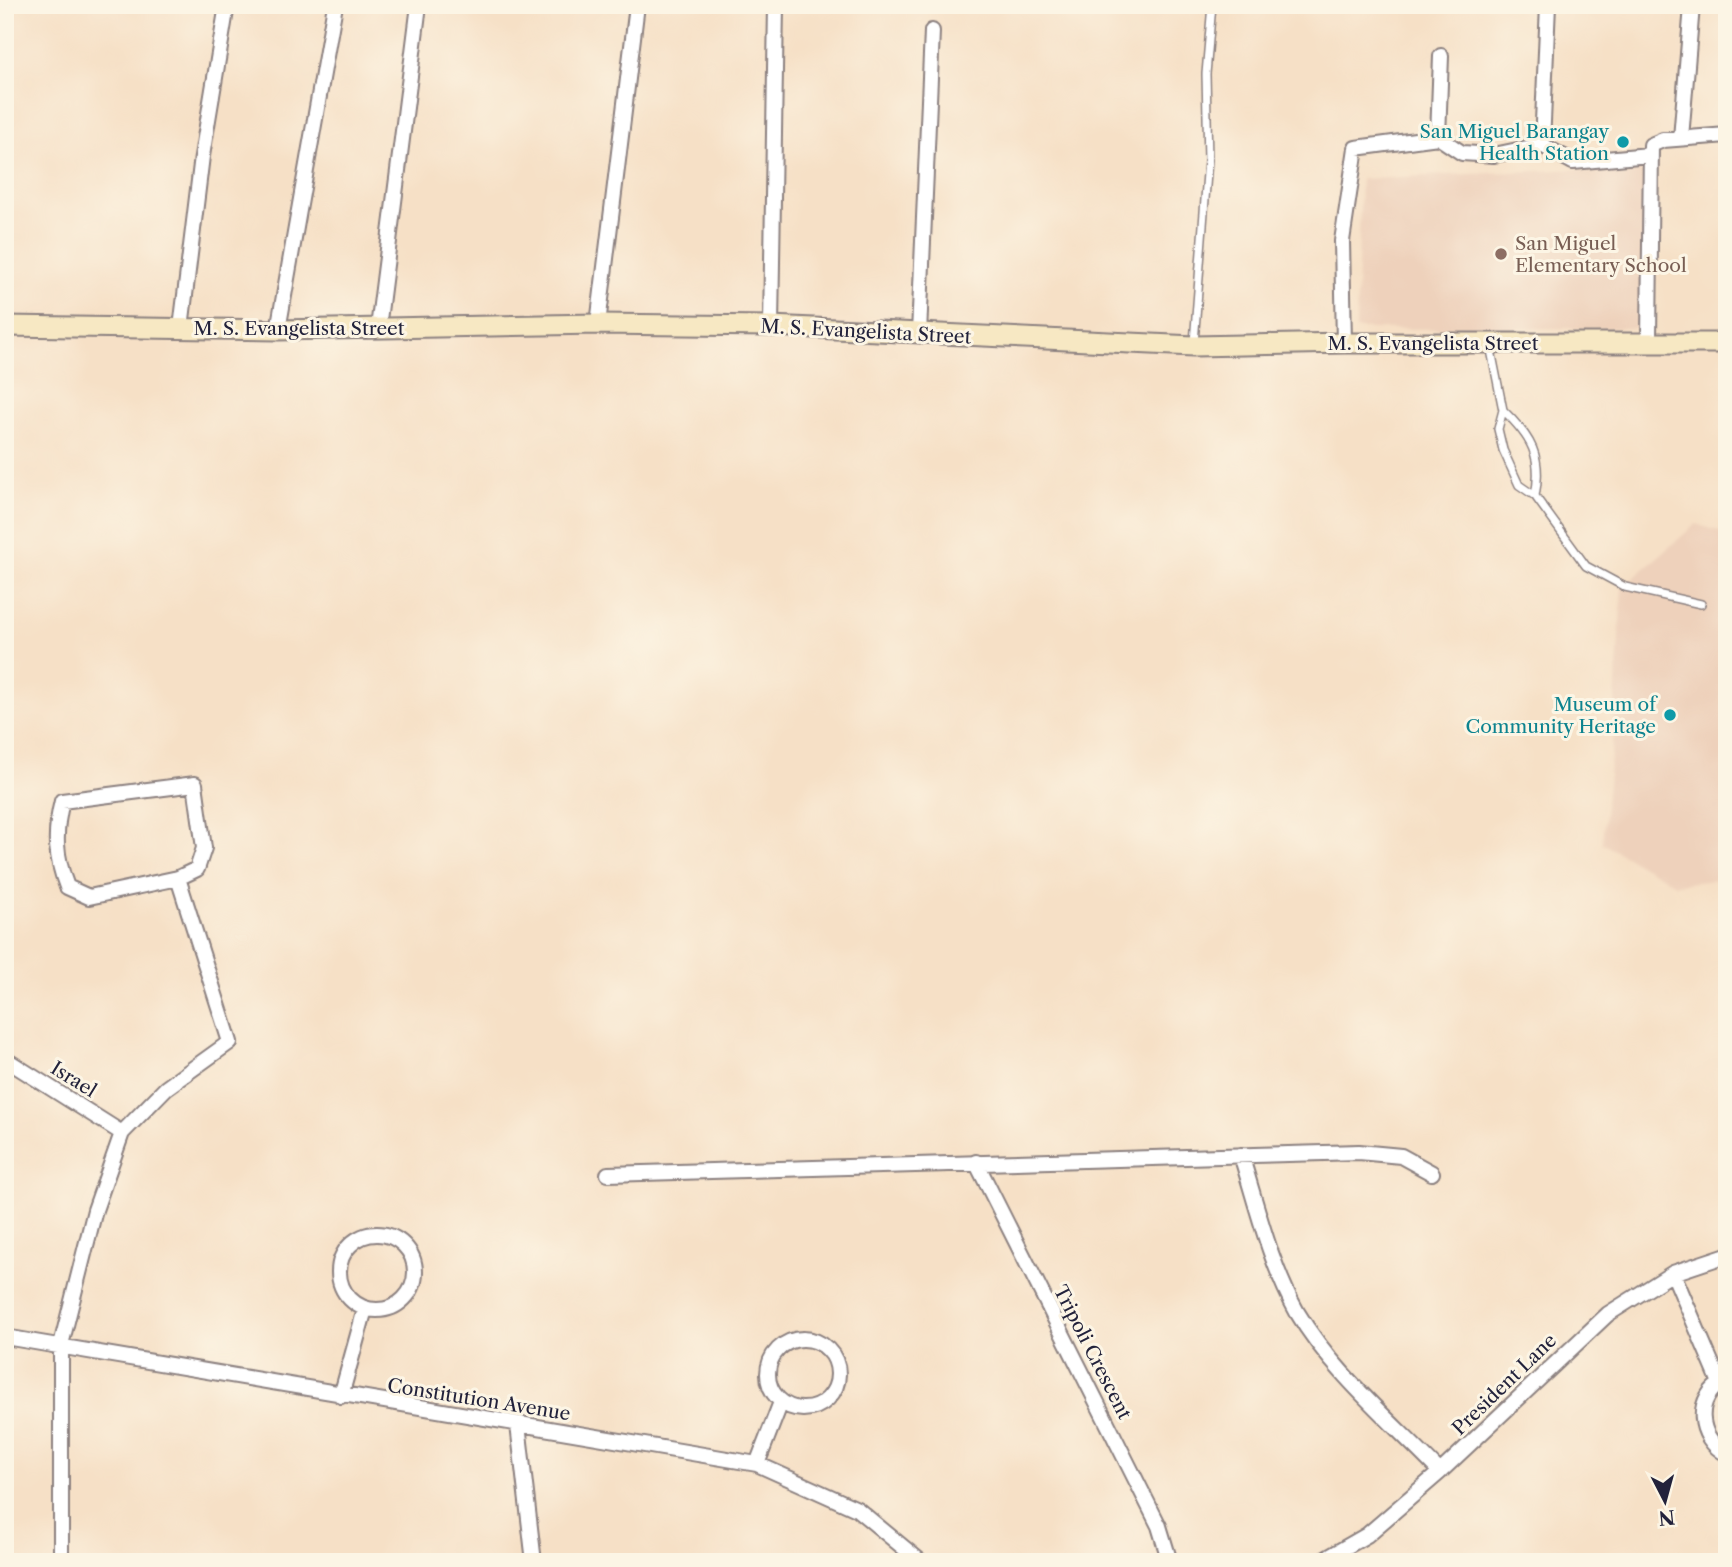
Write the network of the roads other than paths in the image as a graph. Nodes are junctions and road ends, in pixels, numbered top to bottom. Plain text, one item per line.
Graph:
1 (227, 5) edge
2 (335, 5) edge
3 (419, 5) edge
4 (637, 5) edge
5 (776, 5) edge
6 (1212, 5) edge
7 (1548, 5) edge
8 (1692, 6) edge
9 (932, 30) dead end
10 (1441, 56) dead end
11 (1727, 135) edge
12 (1438, 137) junction
13 (1681, 138) junction
14 (1542, 145) junction
15 (1649, 155) junction
16 (598, 324) junction
17 (5, 326) edge
18 (771, 326) junction
19 (181, 328) junction
20 (378, 328) junction
21 (278, 330) junction
22 (919, 334) junction
23 (1649, 341) junction
24 (1344, 343) junction
25 (1490, 343) junction
26 (1727, 343) edge
27 (1194, 346) junction
28 (1503, 410) junction
29 (1535, 496) junction
30 (1701, 604) dead end
31 (178, 878) junction
32 (5, 1059) edge
33 (122, 1133) junction
34 (1241, 1154) junction
35 (976, 1162) junction
36 (1432, 1173) dead end
37 (608, 1174) dead end
38 (1727, 1255) edge
39 (1673, 1273) junction
40 (365, 1309) junction
41 (5, 1337) edge
42 (61, 1345) junction
43 (1723, 1382) edge
44 (341, 1396) junction
45 (782, 1402) junction
46 (518, 1425) junction
47 (1727, 1454) edge
48 (757, 1464) junction
49 (1440, 1472) junction
50 (61, 1562) edge
51 (534, 1562) edge
52 (921, 1562) edge
53 (1170, 1562) edge
54 (1320, 1562) edge

1 - 19 street
2 - 21 street
3 - 20 street
4 - 16 street
5 - 18 street
6 - 27 lane
7 - 14 street
8 - 13 street
9 - 22 street
10 - 12 street
11 - 13 street
12 - 14 street
12 - 24 street
13 - 15 street
14 - 15 street
15 - 23 street
16 - 18 street, M. S. Evangelista Street
16 - 20 street, M. S. Evangelista Street
17 - 19 street, M. S. Evangelista Street
18 - 22 street, M. S. Evangelista Street
19 - 21 street, M. S. Evangelista Street
20 - 21 street, M. S. Evangelista Street
22 - 27 street, M. S. Evangelista Street
23 - 25 street, M. S. Evangelista Street
23 - 26 street, M. S. Evangelista Street
24 - 25 street, M. S. Evangelista Street
24 - 27 street, M. S. Evangelista Street
25 - 28 lane
28 - 29 lane
28 - 29 lane
29 - 30 lane
31 - 31 street
31 - 33 street
32 - 33 street, Israel
33 - 42 street
34 - 35 street
34 - 36 street
34 - 49 street
35 - 37 street
35 - 53 street, Tripoli Crescent
38 - 39 street, President Lane
39 - 43 street
39 - 49 street, President Lane
40 - 40 street
40 - 44 street
41 - 42 street, Constitution Avenue
42 - 44 street, Constitution Avenue
42 - 50 street
43 - 47 street
44 - 46 street, Constitution Avenue
45 - 45 street
45 - 48 street
46 - 48 street, Constitution Avenue
46 - 51 street
48 - 52 street, Constitution Avenue
49 - 54 street, President Lane

